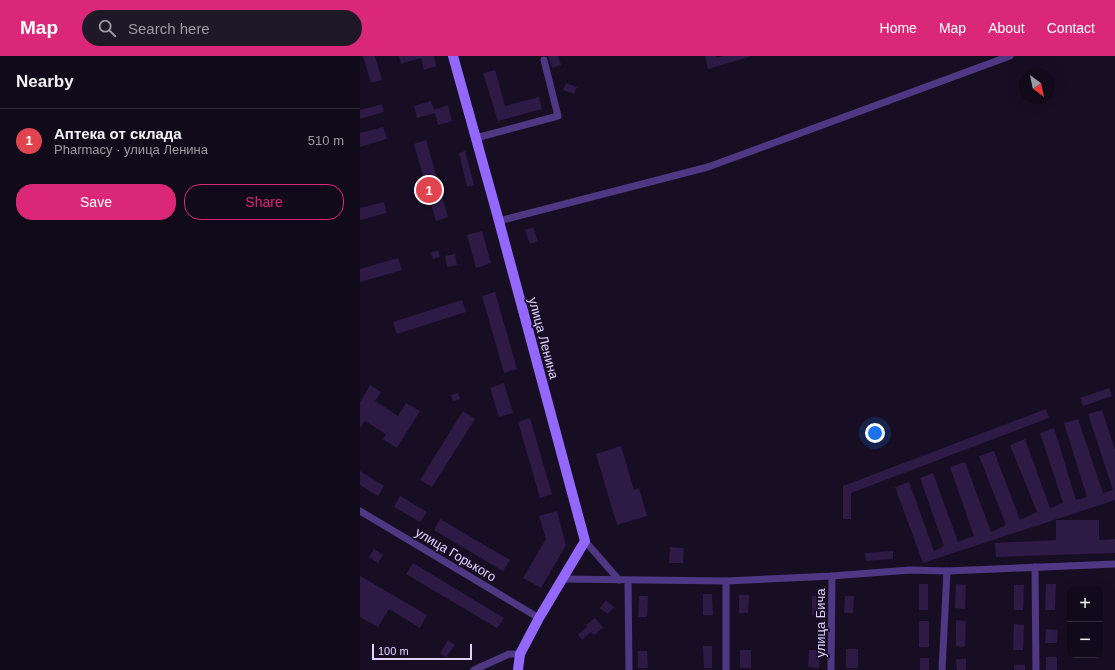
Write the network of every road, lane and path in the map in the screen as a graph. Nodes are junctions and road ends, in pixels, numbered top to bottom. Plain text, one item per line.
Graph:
1 (453, 56) edge
2 (1010, 56) edge
3 (544, 60) dead end
4 (476, 138) junction
5 (499, 221) junction
6 (360, 511) edge
7 (585, 541) junction
8 (1115, 564) edge
9 (1035, 567) junction
10 (947, 571) junction
11 (832, 576) junction
12 (562, 579) junction
13 (619, 580) junction
14 (628, 581) junction
15 (726, 581) junction
16 (539, 618) junction
17 (520, 654) junction
18 (474, 670) edge
19 (518, 670) edge
20 (629, 670) edge
21 (726, 670) edge
22 (832, 670) edge
23 (942, 670) edge
24 (1036, 670) edge

1 - 4 street, улица Ленина
2 - 5 street
3 - 4 street
4 - 5 street, улица Ленина
5 - 7 street, улица Ленина
6 - 16 street, улица Горького
7 - 12 street
7 - 13 street
8 - 9 street
9 - 10 street
9 - 24 street
10 - 11 street
10 - 23 street
11 - 15 street
11 - 22 street, улица Бича
12 - 13 street
12 - 16 street
13 - 14 street
14 - 15 street
14 - 20 street
15 - 21 street
16 - 17 street
17 - 18 street
17 - 19 street

